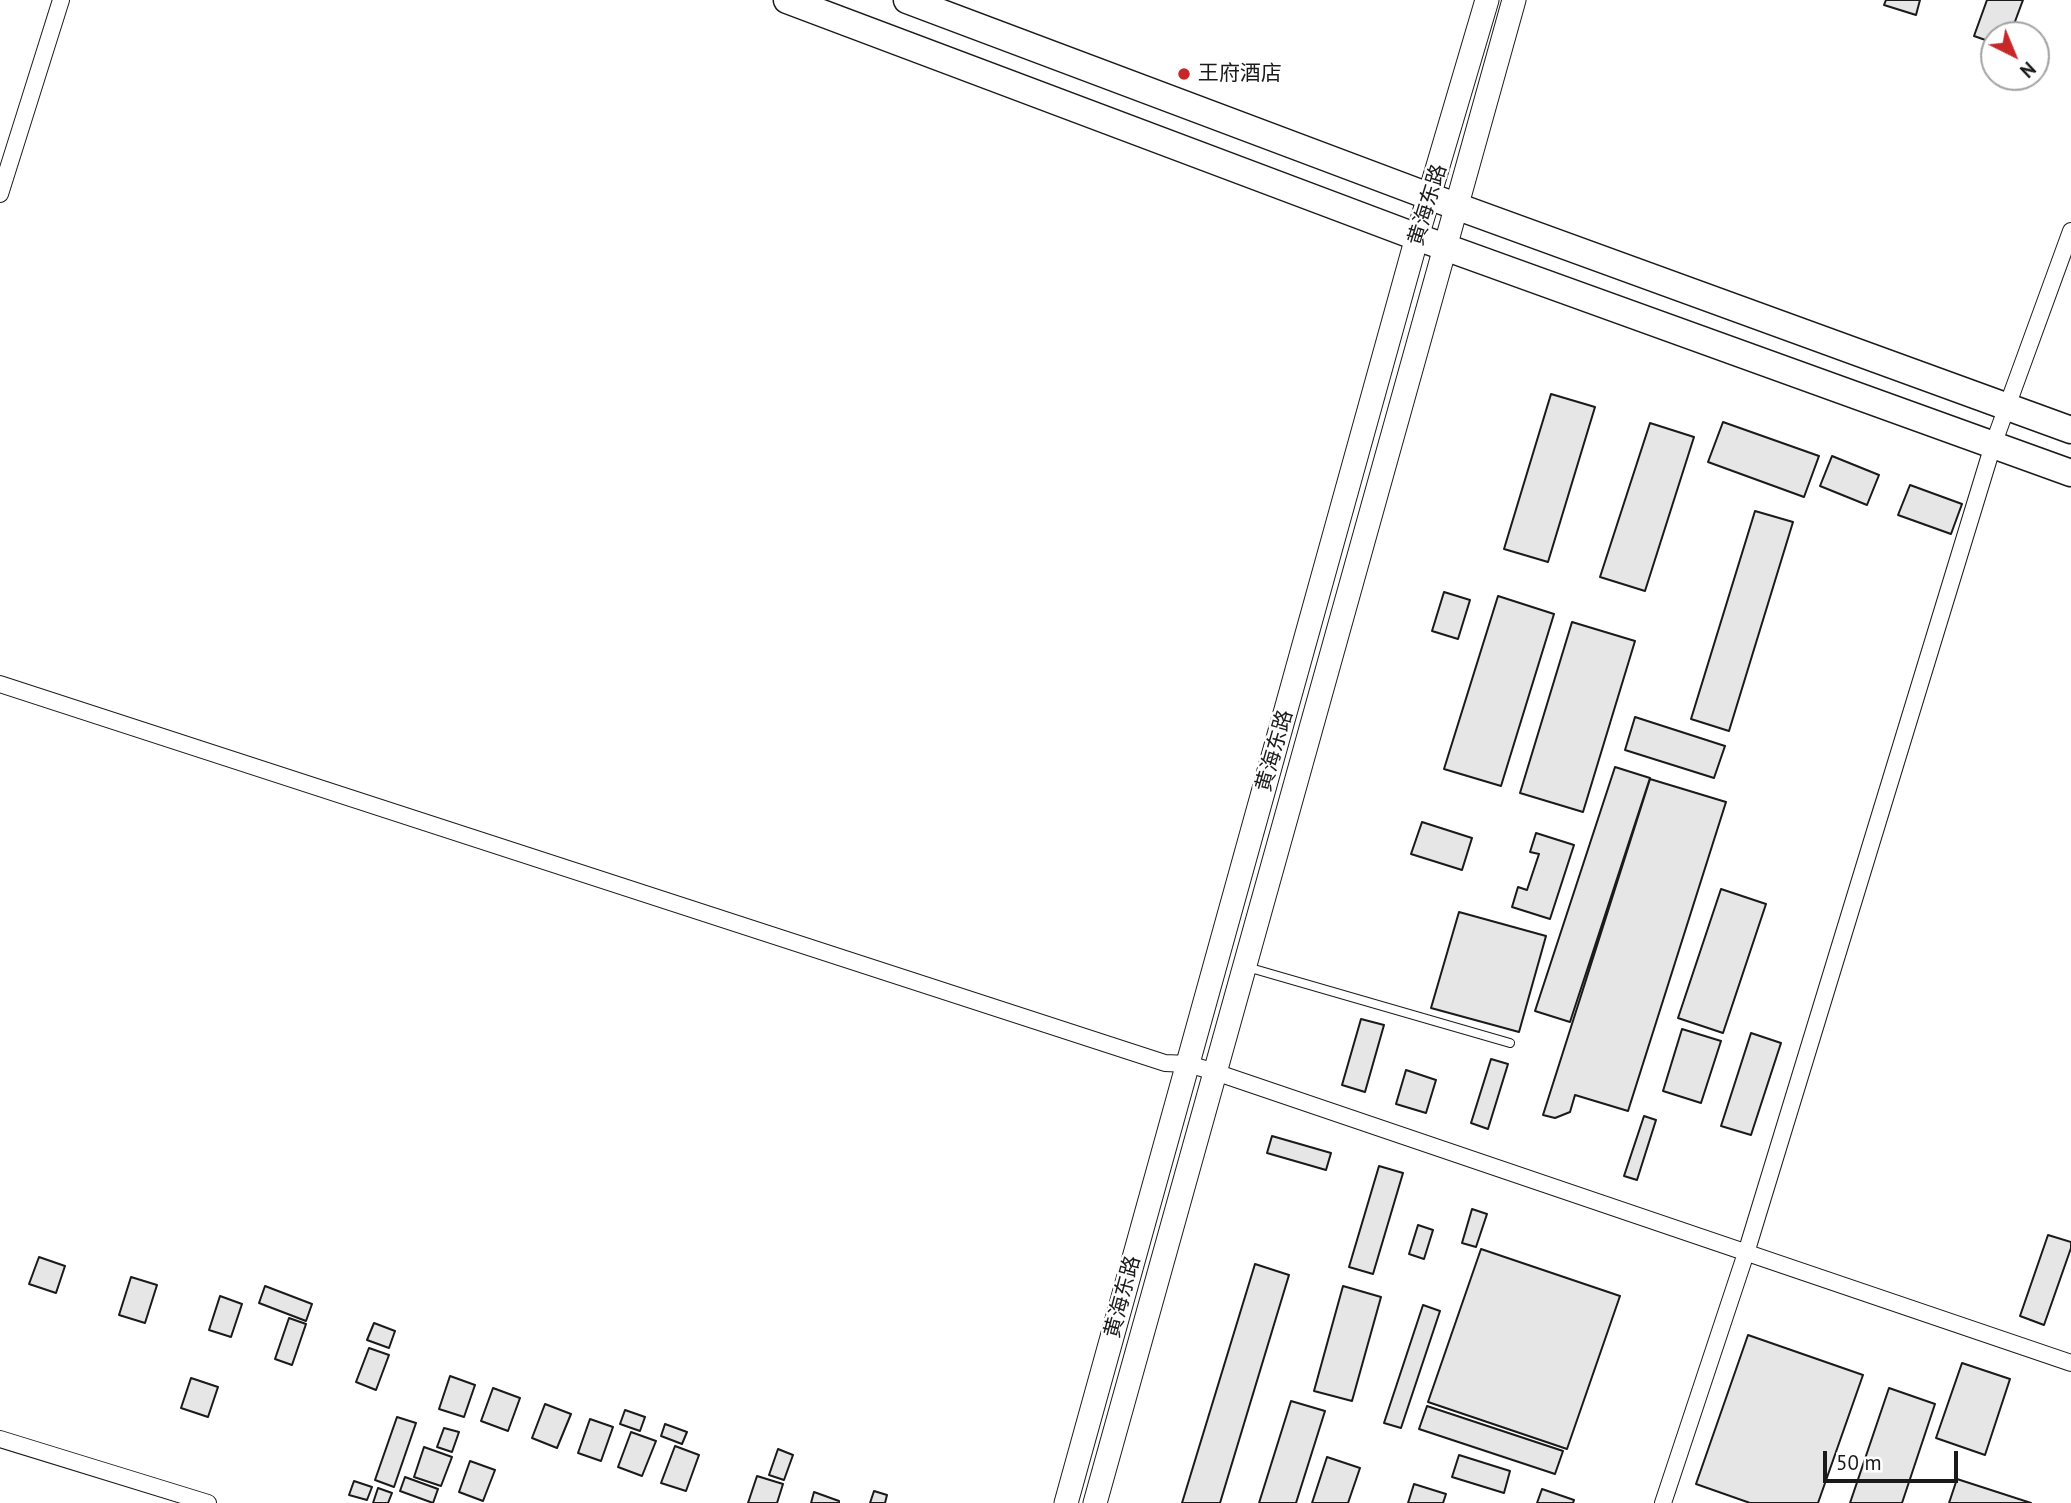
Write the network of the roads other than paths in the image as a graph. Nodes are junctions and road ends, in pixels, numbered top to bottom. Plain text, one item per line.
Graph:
1 (61, 0) edge
2 (788, 0) edge
3 (907, 0) edge
4 (1488, 0) edge
5 (1514, 0) edge
6 (0, 194) edge
7 (1430, 197) junction
8 (1456, 206) junction
9 (2071, 231) edge
10 (1417, 237) junction
11 (1445, 247) junction
12 (2009, 408) junction
13 (2071, 430) edge
14 (1993, 445) junction
15 (2071, 473) edge
16 (0, 684) edge
17 (1244, 966) junction
18 (1510, 1043) dead end
19 (1188, 1064) junction
20 (1214, 1072) junction
21 (1746, 1253) junction
22 (2071, 1363) edge
23 (0, 1439) edge
24 (208, 1503) edge
25 (1066, 1503) edge
26 (1095, 1503) edge
27 (1663, 1503) edge

1 - 6 street
2 - 10 main road
3 - 7 main road
4 - 7 street, 黄海东路
5 - 8 street, 黄海东路
7 - 8 main road
7 - 10 street, 黄海东路
8 - 11 street, 黄海东路
8 - 12 main road
9 - 12 street
10 - 11 main road
10 - 19 street, 黄海东路
11 - 14 main road
11 - 17 street, 黄海东路
12 - 13 main road
12 - 14 street
14 - 15 main road
14 - 21 street
16 - 19 street
17 - 18 lane
17 - 20 street, 黄海东路
19 - 20 street
19 - 25 street, 黄海东路
20 - 21 street
20 - 26 street, 黄海东路
21 - 22 street
21 - 27 street
23 - 24 street

